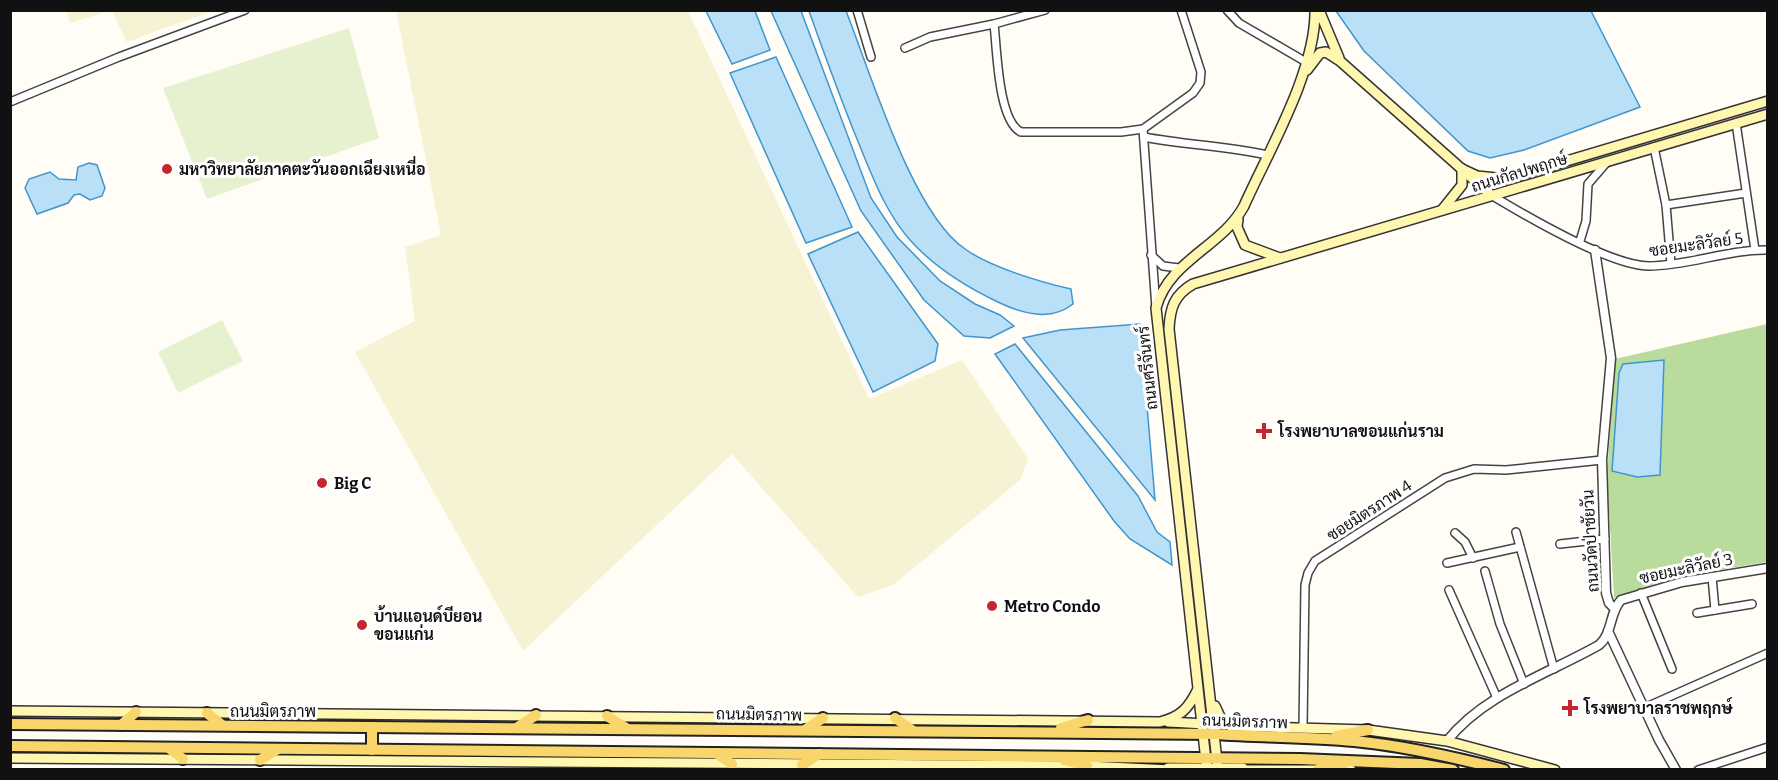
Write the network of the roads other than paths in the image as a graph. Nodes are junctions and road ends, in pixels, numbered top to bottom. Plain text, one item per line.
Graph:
1 (245, 10) edge
2 (856, 10) edge
3 (1045, 10) edge
4 (1181, 10) edge
5 (1227, 10) edge
6 (1317, 10) edge
7 (1026, 13) edge
8 (994, 24) junction
9 (904, 48) dead end
10 (871, 57) dead end
11 (1340, 61) junction
12 (1306, 62) junction
13 (1304, 74) junction
14 (1767, 101) edge
15 (10, 102) edge
16 (1767, 114) edge
17 (1736, 123) junction
18 (1143, 133) junction
19 (1654, 147) junction
20 (1267, 155) junction
21 (1608, 160) junction
22 (1565, 162) junction
23 (1462, 170) junction
24 (1568, 173) junction
25 (1515, 188) junction
26 (1746, 193) junction
27 (1491, 195) junction
28 (1666, 205) junction
29 (1513, 208) junction
30 (1442, 210) junction
31 (1239, 217) junction
32 (1580, 241) junction
33 (1595, 250) junction
34 (1755, 250) junction
35 (1767, 250) edge
36 (1151, 255) junction
37 (1280, 258) junction
38 (1671, 264) junction
39 (1179, 268) junction
40 (1156, 308) junction
41 (1171, 310) joint
42 (1602, 460) junction
43 (1516, 532) dead end
44 (1455, 533) dead end
45 (1605, 538) junction
46 (1560, 544) dead end
47 (1520, 547) junction
48 (1473, 558) junction
49 (1447, 563) dead end
50 (1767, 568) edge
51 (1485, 571) dead end
52 (1712, 576) junction
53 (1449, 590) dead end
54 (1641, 593) junction
55 (1752, 604) dead end
56 (1614, 608) junction
57 (1715, 610) junction
58 (1697, 613) dead end
59 (1608, 631) junction
60 (1767, 653) edge
61 (1554, 669) junction
62 (1672, 669) dead end
63 (1524, 684) junction
64 (1197, 691) junction
65 (1211, 692) junction
66 (1497, 698) junction
67 (1644, 708) junction
68 (10, 711) edge
69 (136, 712) junction
70 (207, 713) junction
71 (537, 715) junction
72 (607, 716) junction
73 (823, 718) junction
74 (895, 718) junction
75 (1088, 720) junction
76 (1160, 722) junction
77 (10, 724) edge
78 (121, 725) junction
79 (222, 725) junction
80 (372, 726) junction
81 (1231, 726) junction
82 (1303, 726) junction
83 (518, 728) junction
84 (626, 728) junction
85 (1209, 729) junction
86 (805, 730) junction
87 (912, 730) junction
88 (1368, 730) junction
89 (1043, 733) junction
90 (1321, 739) junction
91 (1447, 741) junction
92 (10, 746) edge
93 (1767, 747) edge
94 (169, 748) junction
95 (278, 749) junction
96 (372, 750) junction
97 (716, 753) junction
98 (819, 754) junction
99 (1046, 756) junction
100 (10, 758) edge
101 (183, 759) junction
102 (260, 760) junction
103 (1365, 761) junction
104 (732, 764) junction
105 (802, 765) junction
106 (1212, 765) edge
107 (456, 766) edge
108 (1082, 766) junction
109 (1169, 769) edge
110 (1240, 769) edge
111 (1319, 769) edge
112 (1351, 770) edge
113 (1453, 770) edge
114 (1503, 770) edge
115 (1555, 770) edge
116 (1676, 770) edge
117 (1698, 770) edge

1 - 15 street
2 - 10 street
3 - 7 street
4 - 18 street
5 - 12 street
6 - 11 main road
6 - 12 main road, ถนนศรีจันทร์
7 - 8 street
8 - 9 street
8 - 18 street
11 - 13 main road
11 - 23 main road
12 - 13 main road, ถนนศรีจันทร์
13 - 20 main road, ถนนศรีจันทร์
14 - 22 main road, ถนนกัลปพฤกษ์
16 - 17 main road, ถนนกัลปพฤกษ์
17 - 19 main road, ถนนกัลปพฤกษ์
17 - 26 street
18 - 20 street
18 - 36 street
19 - 21 main road, ถนนกัลปพฤกษ์
19 - 28 street
20 - 31 main road, ถนนศรีจันทร์
21 - 24 main road, ถนนกัลปพฤกษ์
21 - 32 street
22 - 23 main road, ถนนกัลปพฤกษ์
22 - 24 street
23 - 27 main road
23 - 30 main road
24 - 25 main road, ถนนกัลปพฤกษ์
25 - 27 main road, ถนนกัลปพฤกษ์
25 - 29 street
26 - 28 street
26 - 34 street
27 - 29 street, ซอยมะลิวัลย์ 5
27 - 30 main road, ถนนกัลปพฤกษ์
28 - 38 street
29 - 32 street, ซอยมะลิวัลย์ 5
30 - 37 main road, ถนนกัลปพฤกษ์
31 - 37 main road
31 - 39 main road, ถนนศรีจันทร์
32 - 33 street, ซอยมะลิวัลย์ 5
33 - 38 street, ซอยมะลิวัลย์ 5
33 - 42 street, ถนนวัดป่าชัยวัน
34 - 35 street, ซอยมะลิวัลย์ 5
34 - 38 street, ซอยมะลิวัลย์ 5
36 - 39 street
36 - 40 street
37 - 41 main road, ถนนกัลปพฤกษ์
39 - 40 main road, ถนนศรีจันทร์
40 - 64 main road, ถนนศรีจันทร์
41 - 65 main road, ถนนศรีจันทร์
42 - 45 street, ถนนวัดป่าชัยวัน
42 - 82 street, ซอยมิตรภาพ 4
43 - 47 street
44 - 48 street
45 - 46 street
45 - 56 street, ถนนวัดป่าชัยวัน
47 - 48 street
47 - 61 street
48 - 49 street
50 - 52 street, ซอยมะลิวัลย์ 3
51 - 63 street
52 - 54 street, ซอยมะลิวัลย์ 3
52 - 57 street
53 - 66 street
54 - 56 street, ซอยมะลิวัลย์ 3
54 - 62 street
55 - 57 street
56 - 59 street, ถนนวัดป่าชัยวัน
57 - 58 street
59 - 61 street
59 - 67 street
60 - 67 street
61 - 63 street
63 - 66 street
64 - 76 main road
64 - 85 main road, ถนนศรีจันทร์
65 - 81 main road
65 - 85 main road, ถนนศรีจันทร์
66 - 91 street
67 - 116 street
68 - 69 main road, ถนนมิตรภาพ
69 - 70 main road, ถนนมิตรภาพ
69 - 78 main road
70 - 71 main road, ถนนมิตรภาพ
70 - 79 main road
71 - 72 main road, ถนนมิตรภาพ
71 - 83 main road
72 - 73 main road, ถนนมิตรภาพ
72 - 84 main road
73 - 74 main road, ถนนมิตรภาพ
73 - 86 main road
74 - 75 main road, ถนนมิตรภาพ
74 - 87 main road
75 - 76 main road, ถนนมิตรภาพ
75 - 89 main road
76 - 85 main road, ถนนมิตรภาพ
77 - 78 main road, ถนนมิตรภาพ
78 - 79 main road, ถนนมิตรภาพ
79 - 80 main road, ถนนมิตรภาพ
80 - 83 main road, ถนนมิตรภาพ
80 - 96 main road
81 - 82 main road, ถนนมิตรภาพ
81 - 85 main road, ถนนมิตรภาพ
82 - 88 main road, ถนนมิตรภาพ
83 - 84 main road, ถนนมิตรภาพ
84 - 86 main road, ถนนมิตรภาพ
85 - 89 main road, ถนนมิตรภาพ
85 - 90 main road, ถนนมิตรภาพ
85 - 106 main road, ถนนศรีจันทร์
86 - 87 main road, ถนนมิตรภาพ
87 - 89 main road, ถนนมิตรภาพ
88 - 90 main road
88 - 91 main road, ถนนมิตรภาพ
90 - 114 main road, ถนนมิตรภาพ
91 - 115 main road, ถนนมิตรภาพ
92 - 94 main road
93 - 117 street
94 - 95 main road
94 - 101 main road
95 - 96 main road
95 - 102 main road
96 - 97 main road
97 - 98 main road
97 - 104 main road
98 - 99 main road
98 - 105 main road
99 - 106 main road
99 - 108 main road
100 - 101 main road
101 - 102 main road
102 - 107 main road
103 - 106 main road
103 - 111 main road
103 - 113 main road
104 - 105 main road
104 - 107 main road
105 - 108 main road
106 - 109 main road
106 - 110 main road
108 - 109 main road
110 - 111 main road
111 - 112 main road

